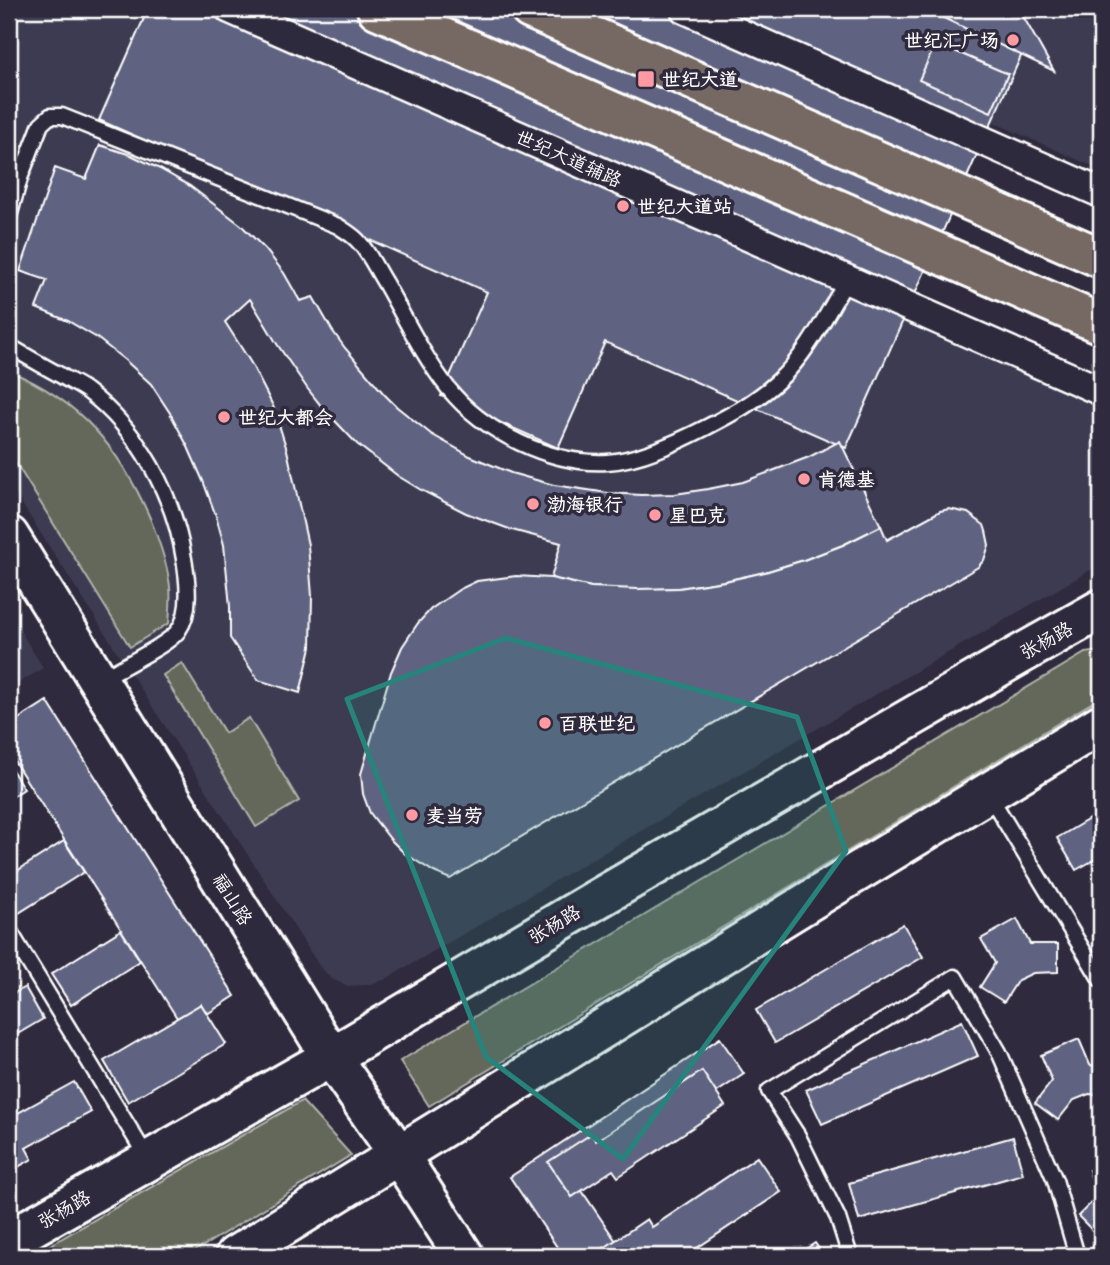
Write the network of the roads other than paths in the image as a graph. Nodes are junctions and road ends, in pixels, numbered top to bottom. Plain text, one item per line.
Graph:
1 (230, 9) edge
2 (377, 9) edge
3 (530, 9) edge
4 (685, 9) edge
5 (15, 181) edge
6 (1101, 193) edge
7 (9, 217) edge
8 (1101, 258) edge
9 (847, 280) junction
10 (1101, 324) edge
11 (9, 346) edge
12 (1101, 391) edge
13 (9, 536) edge
14 (1101, 610) edge
15 (97, 682) junction
16 (1101, 724) edge
17 (988, 793) junction
18 (9, 930) edge
19 (1101, 980) edge
20 (331, 1057) junction
21 (398, 1155) junction
22 (149, 1160) junction
23 (9, 1240) edge
24 (235, 1256) edge
25 (464, 1256) edge
26 (850, 1256) edge
27 (1077, 1256) edge

1 - 9 street, 世纪大道辅路
2 - 10 main road
3 - 8 main road
4 - 6 street
5 - 7 lane
5 - 9 lane
9 - 12 street, 世纪大道辅路
11 - 15 lane
13 - 15 main road, 福山路
14 - 20 main road, 张杨路
15 - 20 main road, 福山路
16 - 17 main road
17 - 19 lane
17 - 21 main road
18 - 22 lane
20 - 21 main road, 福山路
20 - 22 main road, 张杨路
21 - 24 main road
21 - 25 main road, 福山路
22 - 23 main road, 张杨路
26 - 27 lane

